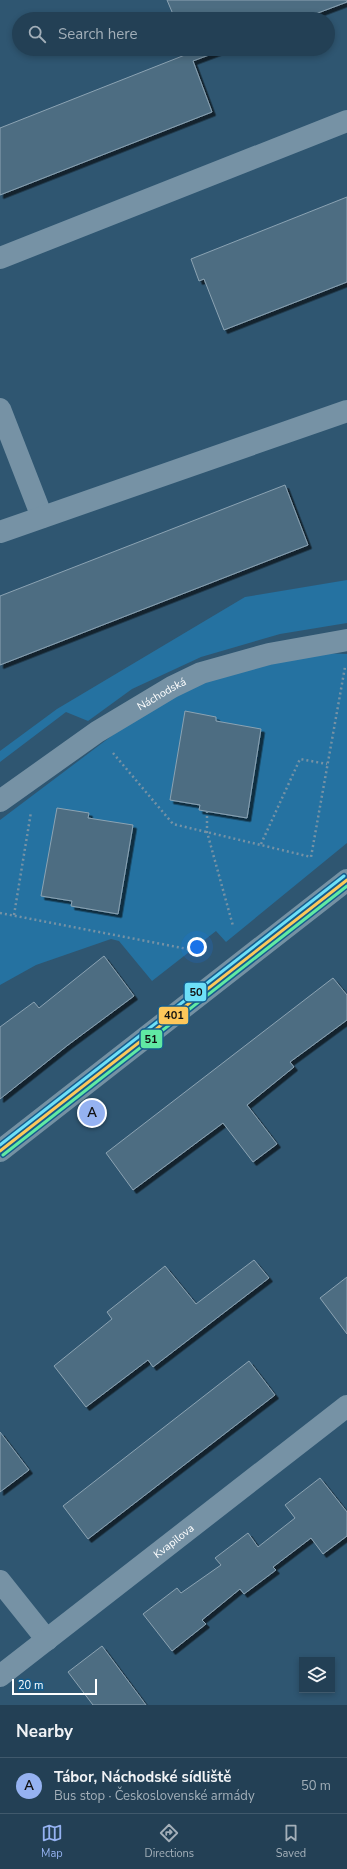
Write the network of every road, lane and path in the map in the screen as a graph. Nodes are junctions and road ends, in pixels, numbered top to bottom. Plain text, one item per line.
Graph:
1 (347, 121) edge
2 (0, 258) edge
3 (0, 409) edge
4 (347, 411) edge
5 (42, 517) junction
6 (0, 532) edge
7 (347, 640) edge
8 (345, 665) dead end
9 (112, 752) dead end
10 (327, 764) junction
11 (0, 801) edge
12 (31, 811) dead end
13 (207, 811) dead end
14 (207, 832) junction
15 (261, 844) junction
16 (347, 880) edge
17 (0, 913) edge
18 (14, 915) junction
19 (232, 926) dead end
20 (198, 951) dead end
21 (0, 1151) edge
22 (347, 1406) edge
23 (0, 1581) edge
24 (46, 1640) junction
25 (0, 1676) edge

1 - 2 street
3 - 5 street
4 - 5 street
5 - 6 street
7 - 11 street, Náchodská
8 - 10 path
9 - 14 path
10 - 15 path
10 - 15 path
12 - 18 path
13 - 14 path
14 - 15 path
14 - 19 path
16 - 21 main road
17 - 18 path
18 - 20 path
22 - 24 street, Kvapilova
23 - 24 street
24 - 25 street, Kvapilova

